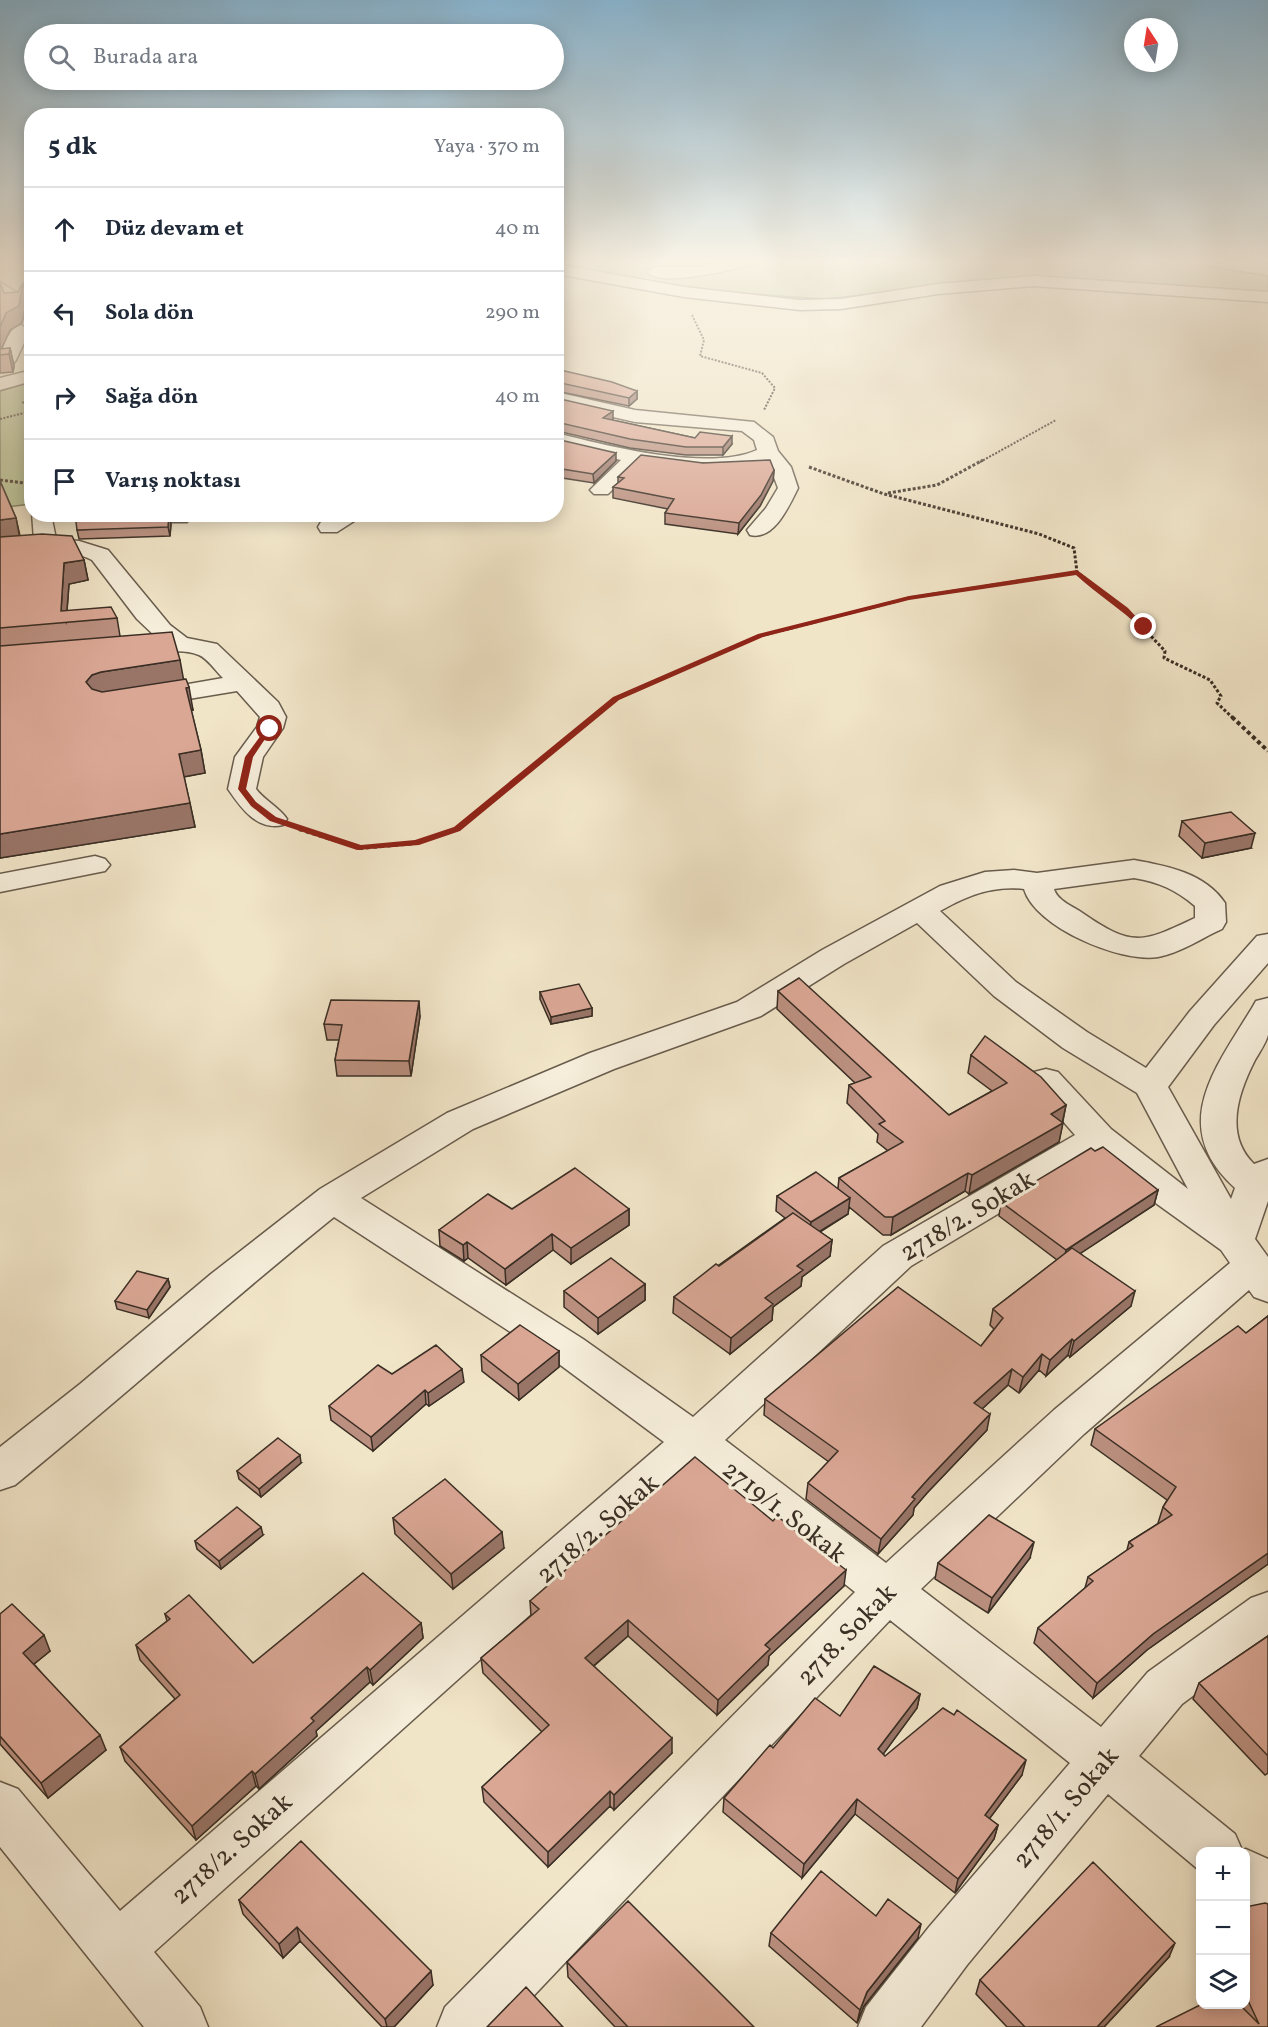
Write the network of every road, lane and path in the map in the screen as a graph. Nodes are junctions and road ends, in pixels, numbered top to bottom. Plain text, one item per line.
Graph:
1 (700, 356) edge
2 (24, 377) edge
3 (0, 384) edge
4 (564, 400) edge
5 (24, 415) edge
6 (0, 419) edge
7 (1056, 420) dead end
8 (747, 426) junction
9 (564, 442) edge
10 (768, 453) junction
11 (634, 458) junction
12 (0, 480) edge
13 (24, 483) edge
14 (601, 490) dead end
15 (884, 494) junction
16 (42, 522) edge
17 (339, 522) edge
18 (329, 527) dead end
19 (758, 531) dead end
20 (46, 545) junction
21 (0, 549) edge
22 (1077, 572) junction
23 (180, 644) junction
24 (102, 651) edge
25 (244, 682) junction
26 (118, 702) edge
27 (1268, 751) edge
28 (273, 819) joint
29 (95, 865) dead end
30 (1037, 882) junction
31 (0, 883) edge
32 (922, 911) junction
33 (1268, 943) edge
34 (1268, 1008) edge
35 (1046, 1080) edge
36 (1150, 1086) junction
37 (1098, 1138) junction
38 (1262, 1178) edge
39 (333, 1198) junction
40 (1252, 1264) edge
41 (695, 1441) junction
42 (0, 1472) edge
43 (888, 1590) junction
44 (1268, 1613) edge
45 (1105, 1760) junction
46 (0, 1807) edge
47 (1212, 1847) edge
48 (1250, 1879) edge
49 (1268, 1893) edge
50 (117, 1949) junction
51 (180, 2027) edge
52 (465, 2027) edge
53 (886, 2027) edge

1 - 8 path
2 - 3 street
4 - 8 street
5 - 6 path
7 - 15 path
8 - 10 street
9 - 11 street
10 - 11 street
10 - 15 path
10 - 19 street
11 - 14 street
12 - 13 path
15 - 22 path
16 - 20 street
17 - 18 street
20 - 21 street
20 - 23 street
22 - 27 path
22 - 28 path
23 - 24 street
23 - 25 street
25 - 26 street
25 - 28 street
29 - 31 street
30 - 30 street
30 - 32 street
32 - 36 street
32 - 39 street
33 - 36 street
34 - 38 street
35 - 37 street
36 - 40 street
37 - 40 street
37 - 41 street, 2718/2. Sokak
38 - 40 street
39 - 41 street, 2719/1. Sokak
39 - 42 street
40 - 43 street, 2718. Sokak
41 - 43 street, 2719/1. Sokak
41 - 50 street, 2718/2. Sokak
43 - 45 street, 2719/1. Sokak
43 - 52 street, 2718. Sokak
44 - 45 street, 2718/1. Sokak
45 - 47 street, 2719/1. Sokak
45 - 53 street, 2718/1. Sokak
46 - 50 street
48 - 49 street
50 - 51 street

